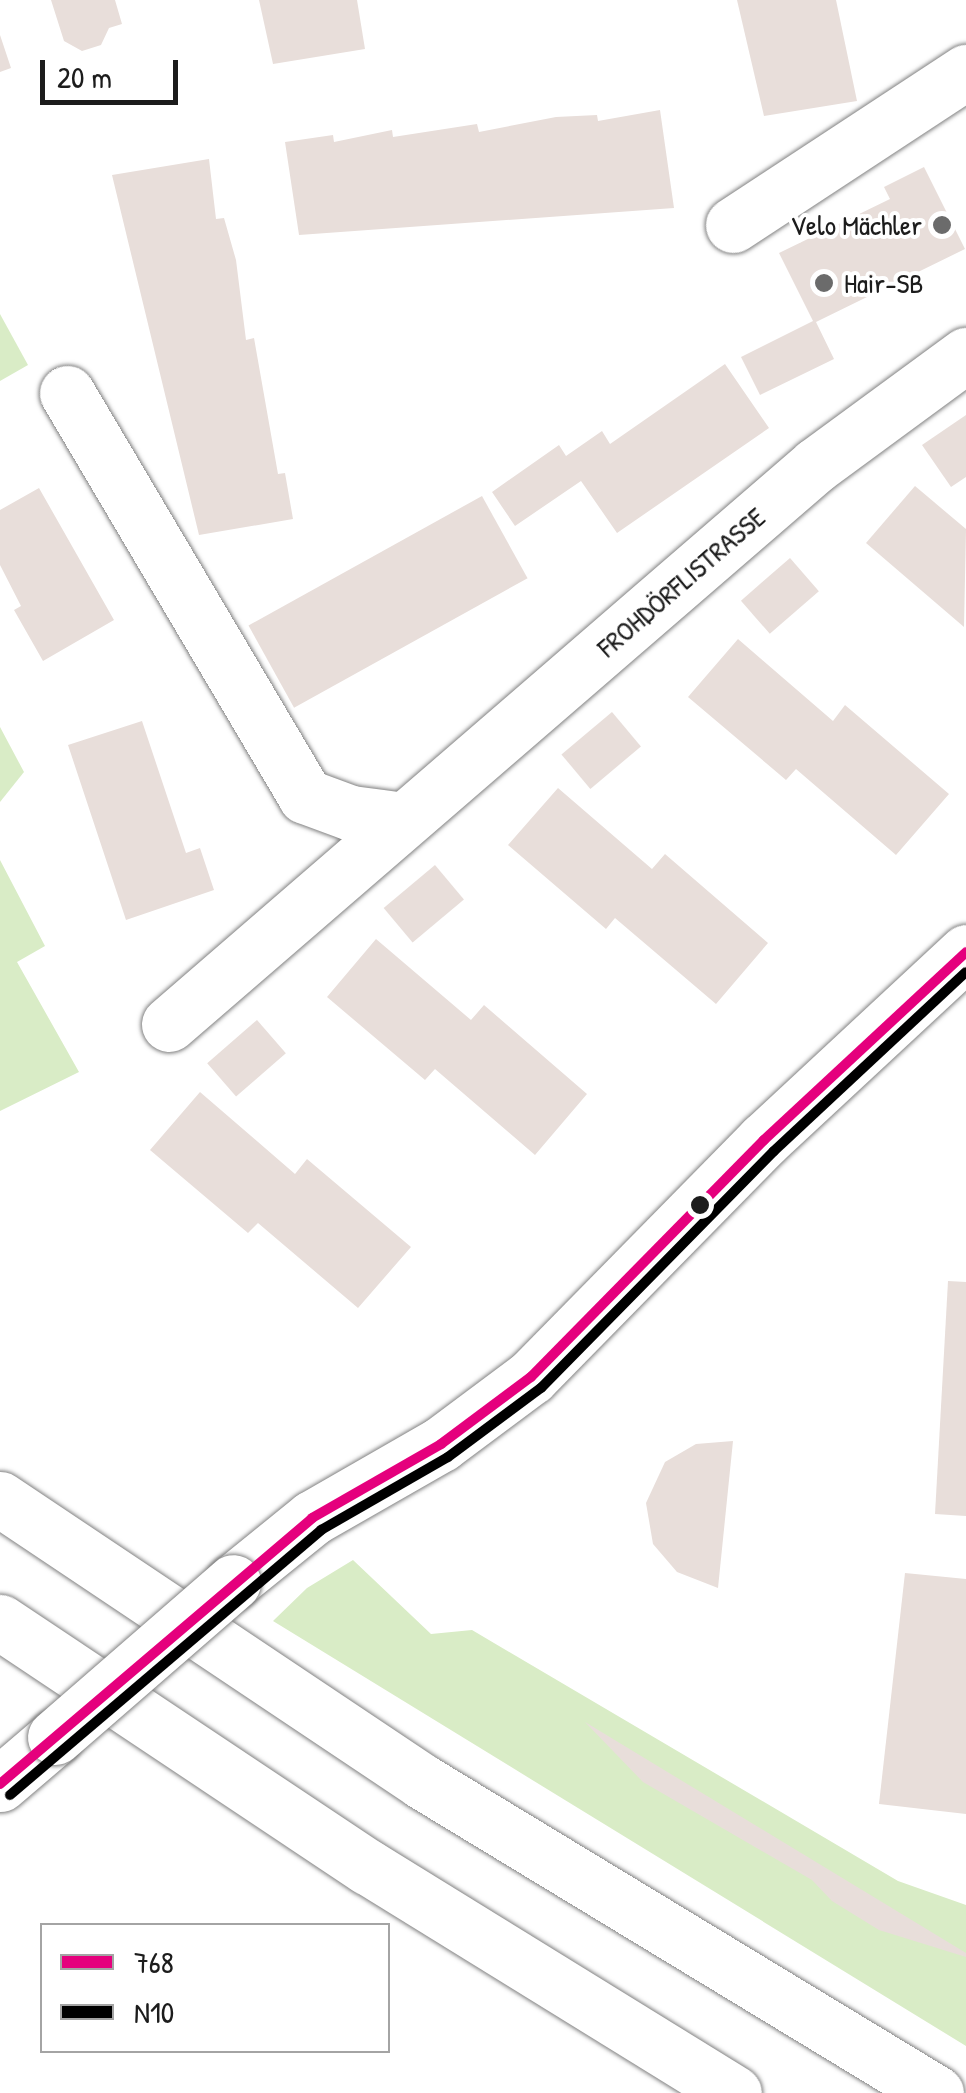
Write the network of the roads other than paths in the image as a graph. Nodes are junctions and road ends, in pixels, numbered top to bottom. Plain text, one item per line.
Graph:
1 (966, 72) edge
2 (733, 225) dead end
3 (966, 355) edge
4 (67, 393) dead end
5 (404, 820) junction
6 (966, 952) edge
7 (169, 1024) dead end
8 (0, 1499) edge
9 (0, 1622) edge
10 (0, 1784) edge
11 (734, 2093) edge
12 (936, 2093) edge

1 - 2 main road
3 - 5 main road, FROHDÖRFLISTRASSE
4 - 5 main road
5 - 7 main road, FROHDÖRFLISTRASSE
6 - 10 main road, bridge
8 - 12 main road
9 - 11 main road

